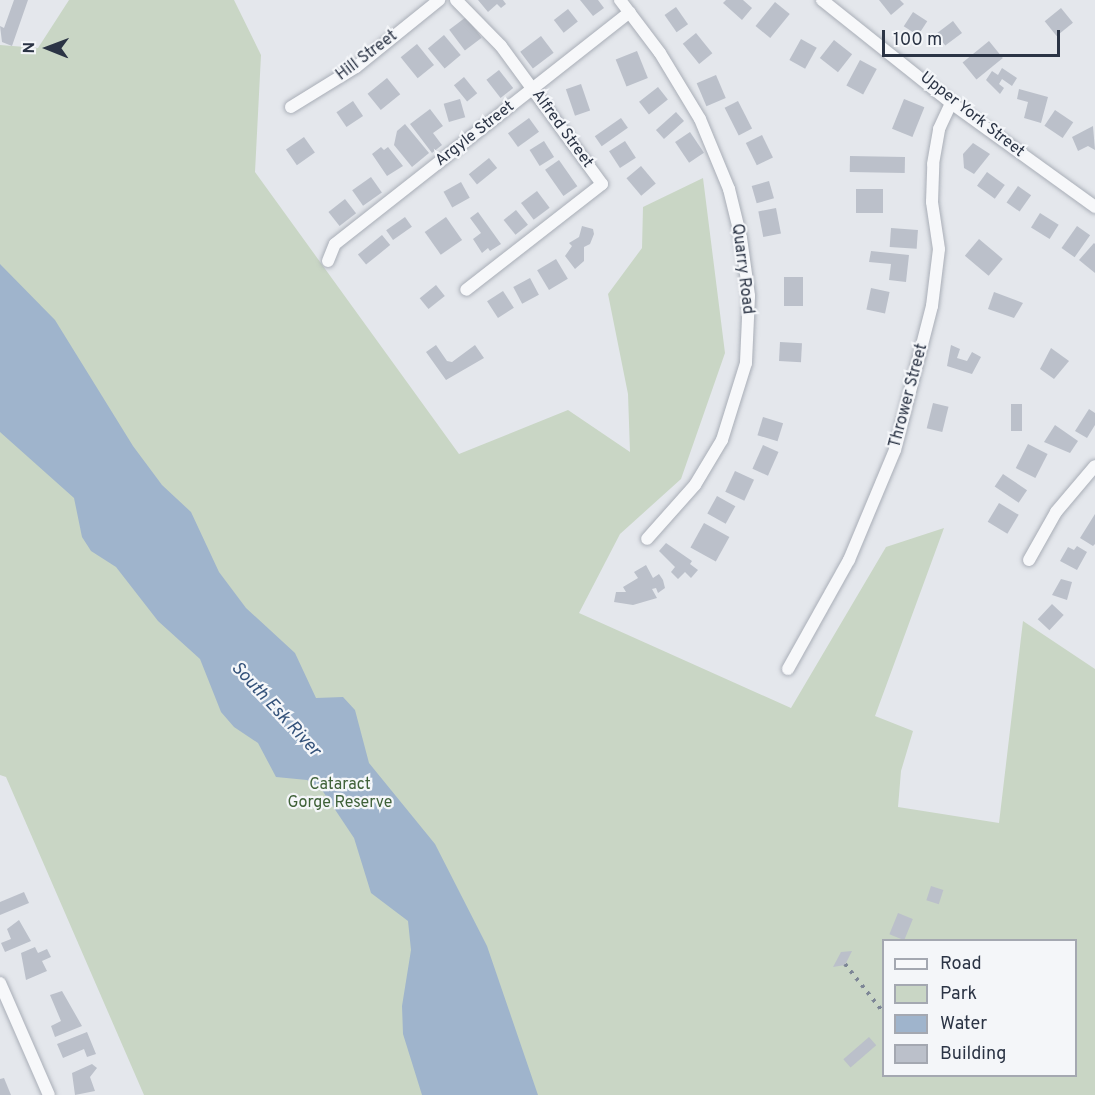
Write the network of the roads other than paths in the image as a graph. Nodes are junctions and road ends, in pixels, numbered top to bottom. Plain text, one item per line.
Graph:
1 (439, 0) edge
2 (456, 0) edge
3 (620, 0) edge
4 (822, 0) edge
5 (630, 12) junction
6 (533, 90) junction
7 (951, 103) junction
8 (291, 107) dead end
9 (1095, 207) edge
10 (328, 261) dead end
11 (466, 290) dead end
12 (1095, 466) edge
13 (647, 539) dead end
14 (1029, 560) dead end
15 (789, 669) dead end
16 (0, 983) edge
17 (49, 1095) edge

1 - 8 street, Hill Street
2 - 6 street, Alfred Street
3 - 5 street, Quarry Road
4 - 7 street, Upper York Street
5 - 6 street, Argyle Street
5 - 13 street, Quarry Road
6 - 10 street, Argyle Street
6 - 11 street, Alfred Street
7 - 9 street, Upper York Street
7 - 15 street, Thrower Street
12 - 14 street
16 - 17 street

